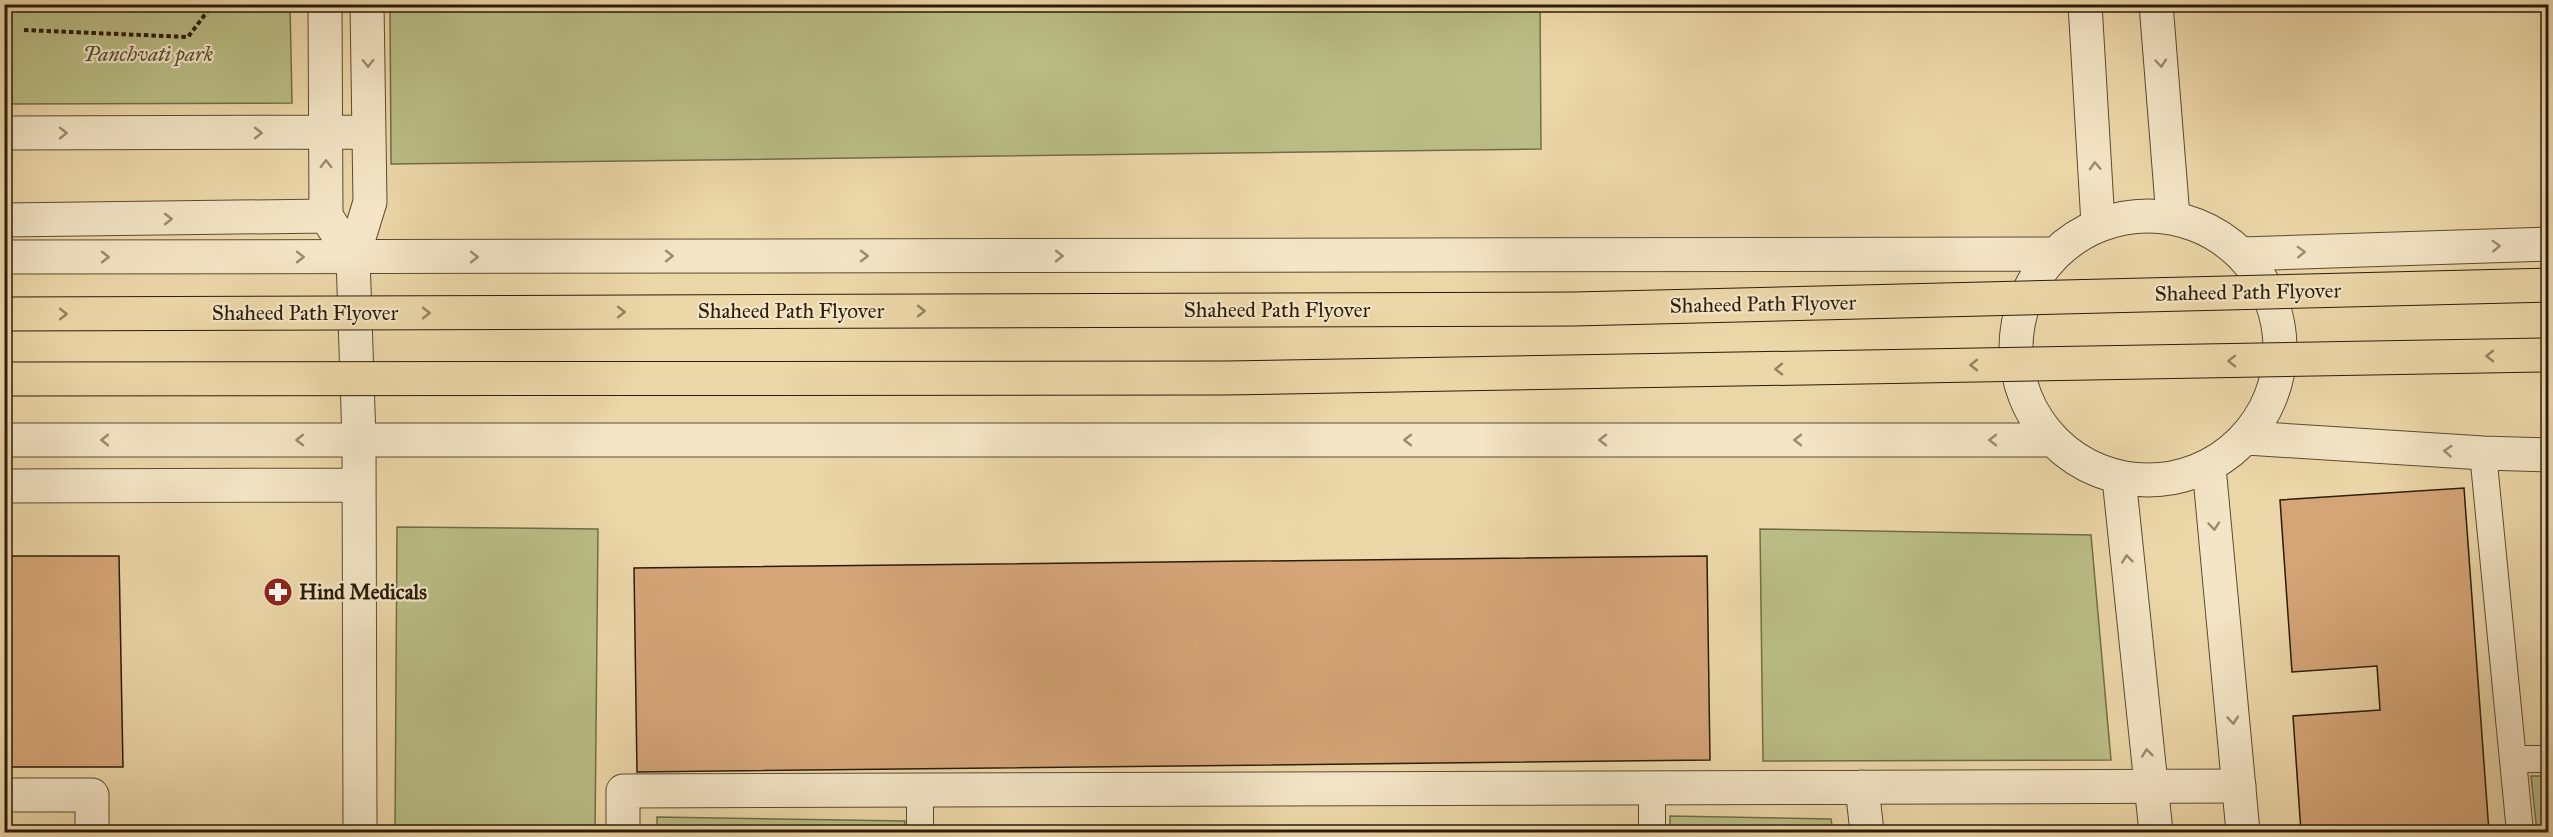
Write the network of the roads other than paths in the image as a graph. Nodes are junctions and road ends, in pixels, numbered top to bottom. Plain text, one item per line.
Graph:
1 (325, 4) edge
2 (367, 4) edge
3 (2085, 4) edge
4 (2156, 4) edge
5 (326, 132) junction
6 (369, 132) junction
7 (4, 133) edge
8 (326, 216) junction
9 (2173, 217) junction
10 (4, 220) edge
11 (2098, 224) junction
12 (2548, 244) edge
13 (2053, 254) junction
14 (2242, 254) junction
15 (4, 257) edge
16 (352, 257) junction
17 (2548, 285) edge
18 (4, 314) edge
19 (2548, 355) edge
20 (4, 380) edge
21 (2247, 438) junction
22 (4, 440) edge
23 (359, 440) junction
24 (2051, 440) junction
25 (2483, 453) junction
26 (2548, 455) edge
27 (2209, 468) junction
28 (2119, 478) junction
29 (359, 485) junction
30 (4, 486) edge
31 (2514, 759) junction
32 (2548, 759) edge
33 (2239, 786) junction
34 (1862, 787) junction
35 (2151, 787) junction
36 (1652, 788) junction
37 (920, 790) junction
38 (4, 795) edge
39 (92, 832) edge
40 (360, 832) edge
41 (623, 832) edge
42 (920, 832) edge
43 (1652, 832) edge
44 (1867, 832) edge
45 (2156, 832) edge
46 (2243, 832) edge
47 (2520, 832) edge

1 - 5 street
2 -> 6 street
11 -> 3 street
4 -> 9 street
5 - 6 street
7 -> 5 street
8 -> 5 street
6 - 16 street
10 -> 8 street
8 - 16 street
9 - 11 street
9 - 14 street
11 - 13 street
14 -> 12 street
16 -> 13 street
13 - 24 street
14 - 21 street
15 -> 16 street
16 - 23 street
18 -> 17 highway, Shaheed Path Flyover, bridge
19 -> 20 highway, bridge
25 -> 21 street
21 - 27 street
23 -> 22 street
24 -> 23 street
23 - 29 street
24 - 28 street
25 - 26 street
25 - 31 lane
27 - 28 street
27 -> 33 street
35 -> 28 street
29 - 30 street
29 - 40 street
31 - 32 lane
31 - 47 lane
33 - 35 street
33 - 46 street
34 - 35 street
34 - 36 street
34 - 44 street
35 - 45 street
36 - 37 street
36 - 43 lane
37 - 41 street
37 - 42 lane
38 - 39 street

